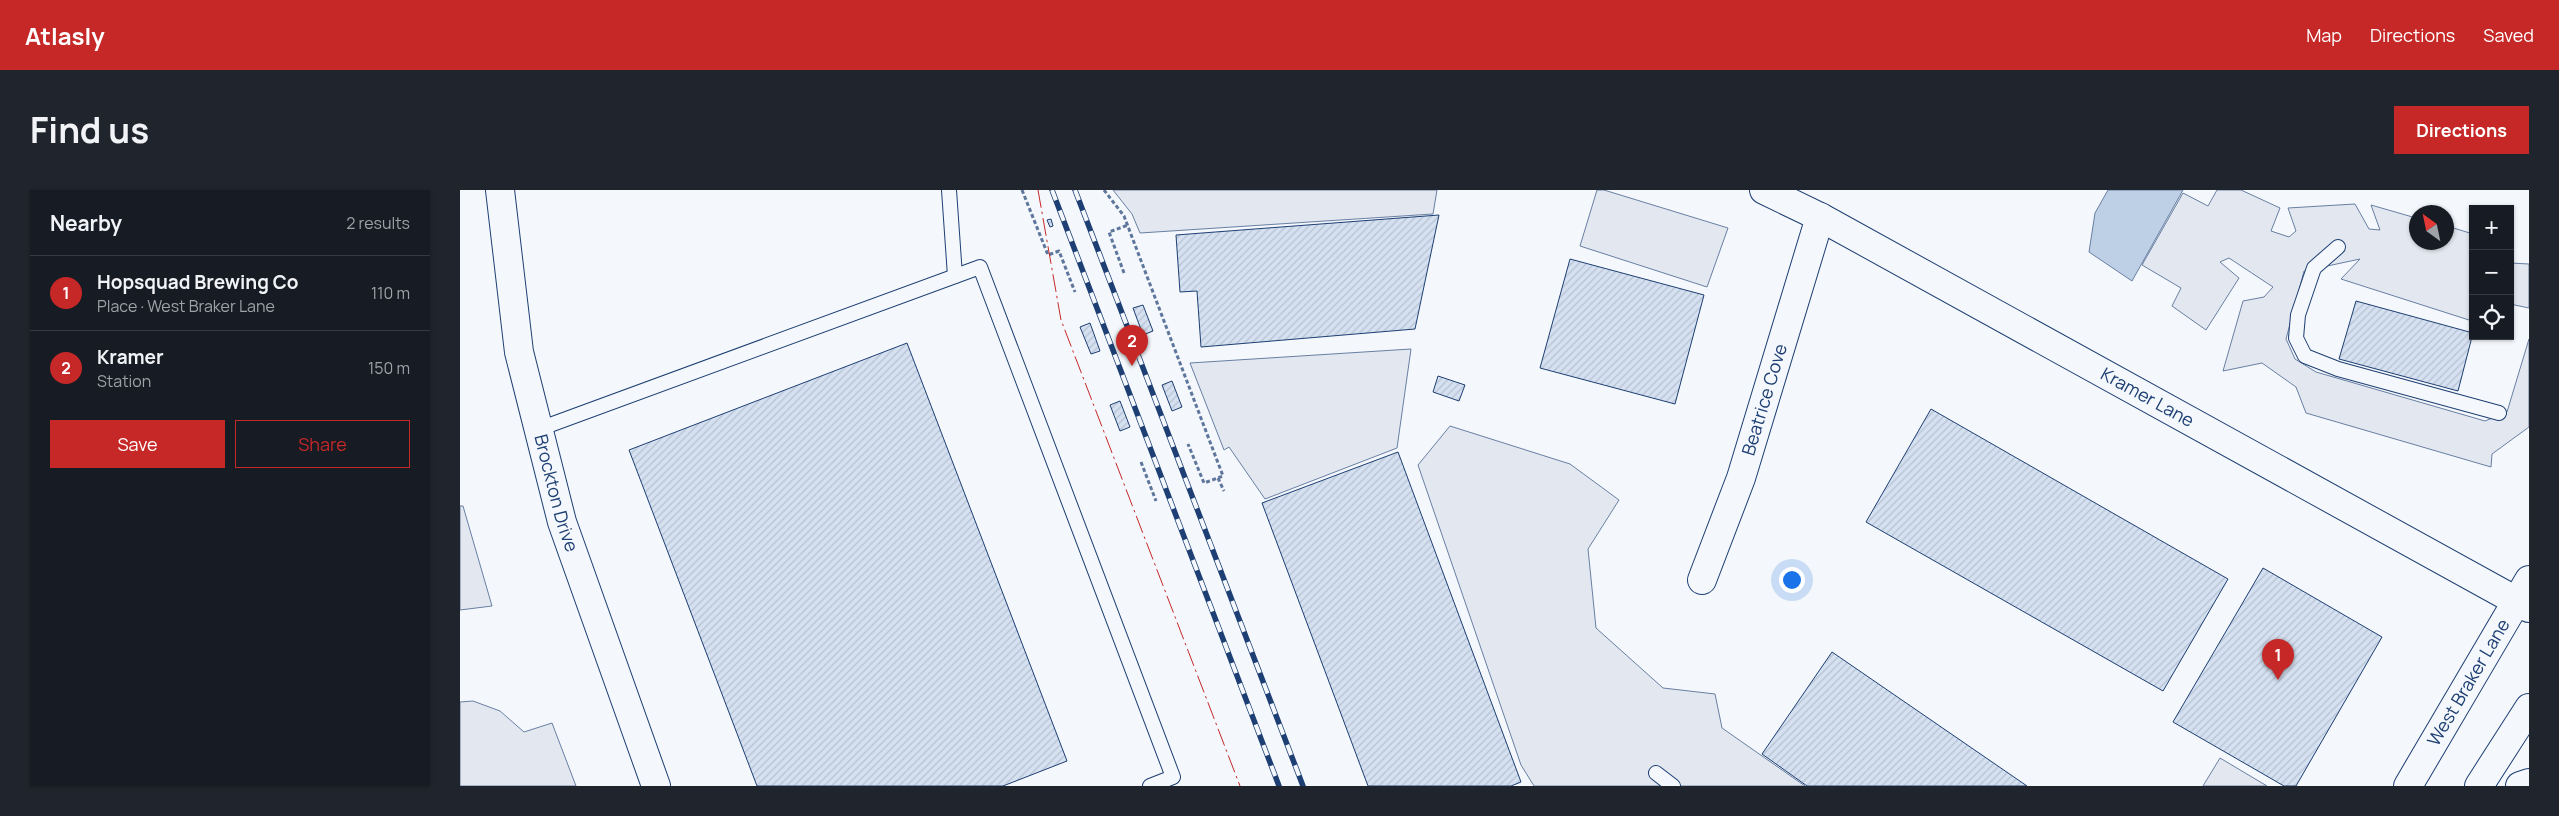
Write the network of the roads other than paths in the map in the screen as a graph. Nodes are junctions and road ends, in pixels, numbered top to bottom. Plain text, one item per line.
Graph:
1 (500, 190) edge
2 (949, 190) edge
3 (1764, 190) edge
4 (1820, 217) junction
5 (2338, 247) dead end
6 (955, 276) junction
7 (2499, 413) dead end
8 (539, 429) junction
9 (1702, 580) dead end
10 (2525, 597) edge
11 (2529, 708) edge
12 (1656, 773) dead end
13 (2529, 783) edge
14 (656, 786) edge
15 (1150, 786) edge
16 (1673, 786) edge
17 (2408, 786) edge
18 (2479, 786) edge
19 (2520, 786) edge

1 - 8 street, Brockton Drive
2 - 6 lane
3 - 4 street, Kramer Lane
4 - 9 street, Beatrice Cove
4 - 10 street, Kramer Lane
5 - 7 lane
6 - 8 lane
6 - 15 lane
8 - 14 street, Brockton Drive
10 - 17 street, West Braker Lane
11 - 18 street
12 - 16 lane
13 - 19 street

